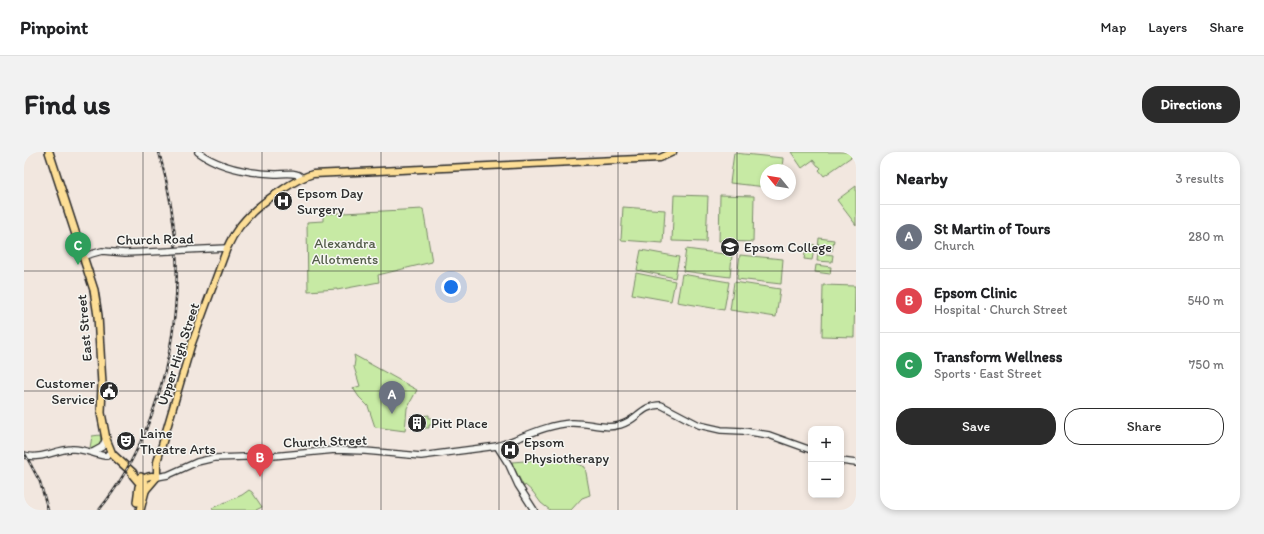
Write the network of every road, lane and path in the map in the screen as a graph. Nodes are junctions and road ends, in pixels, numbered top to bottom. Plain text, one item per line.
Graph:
1 (49, 152) edge
2 (198, 152) edge
3 (673, 152) edge
4 (302, 178) junction
5 (227, 248) junction
6 (84, 256) junction
7 (106, 439) junction
8 (497, 446) junction
9 (808, 449) edge
10 (93, 452) junction
11 (110, 454) junction
12 (24, 455) edge
13 (844, 461) edge
14 (856, 463) edge
15 (157, 476) junction
16 (142, 481) junction
17 (145, 491) junction
18 (136, 510) edge
19 (140, 510) edge
20 (534, 510) edge

1 - 6 highway, East Street
2 - 4 main road
3 - 4 main road, Upper High Street
4 - 5 main road, Upper High Street
5 - 6 main road, Church Road, bridge
5 - 15 main road, Upper High Street
6 - 7 highway, East Street
7 - 10 main road
7 - 11 highway, East Street
8 - 9 main road, Church Street
8 - 15 main road, Church Street
8 - 20 main road
10 - 11 main road
10 - 12 main road
11 - 16 highway, East Street
13 - 14 main road
15 - 16 main road
15 - 17 main road
16 - 17 highway
16 - 18 highway
17 - 19 highway

